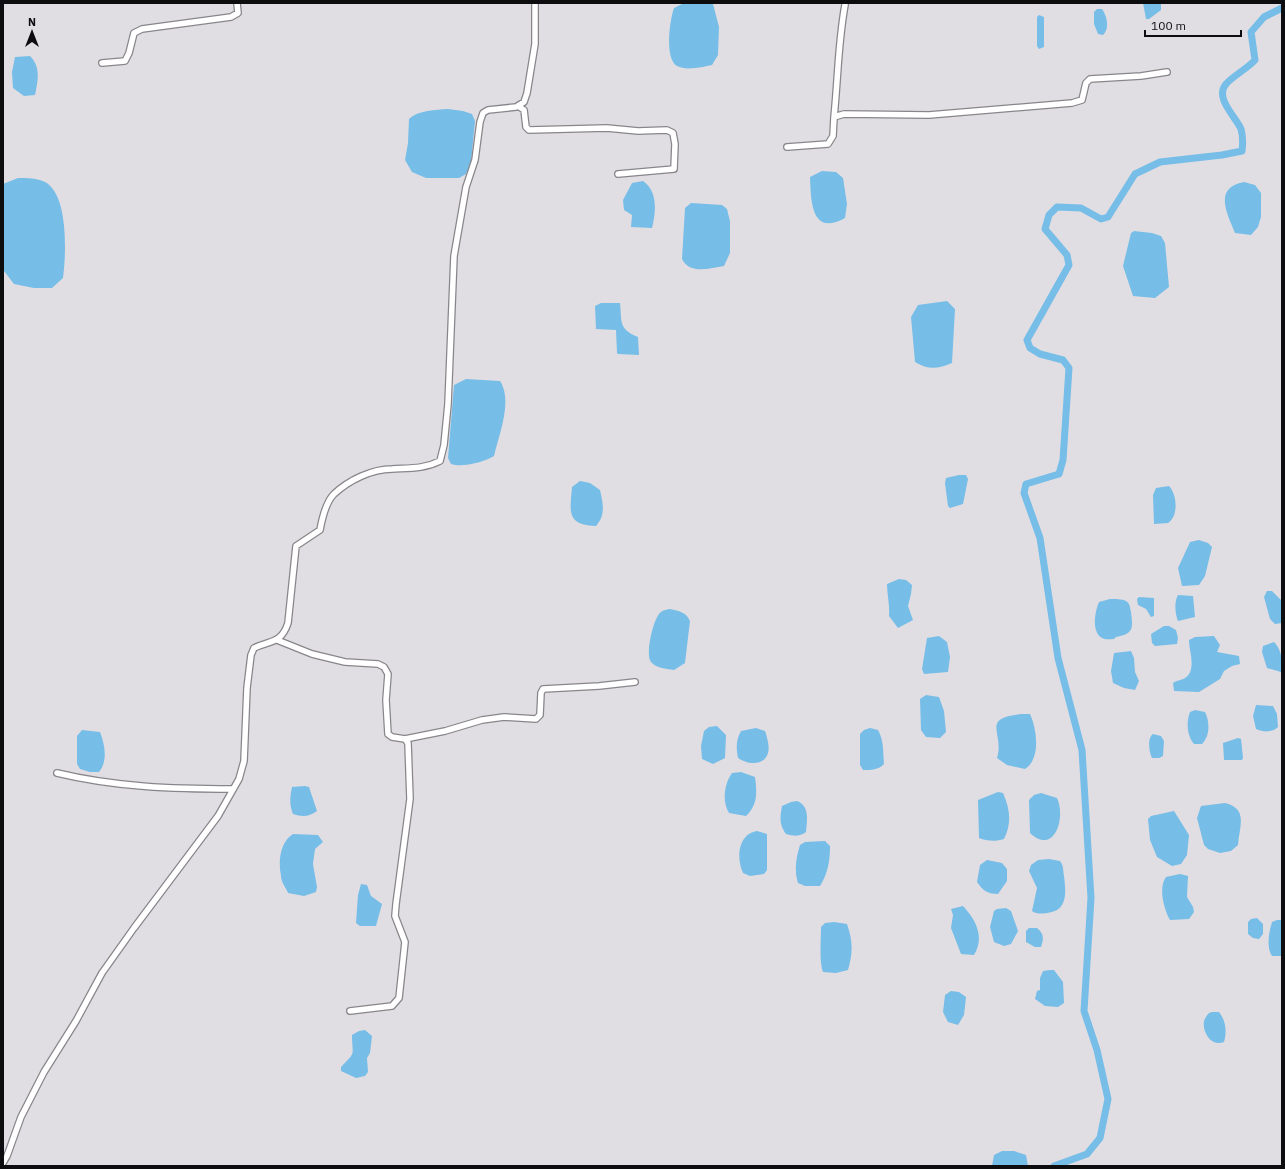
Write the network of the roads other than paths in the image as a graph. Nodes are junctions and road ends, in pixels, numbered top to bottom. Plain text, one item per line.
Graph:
1 (237, 3) edge
2 (535, 3) edge
3 (845, 5) dead end
4 (102, 63) dead end
5 (1167, 72) dead end
6 (518, 106) junction
7 (834, 117) junction
8 (787, 147) dead end
9 (618, 174) dead end
10 (277, 640) junction
11 (635, 682) dead end
12 (405, 739) junction
13 (57, 773) dead end
14 (233, 789) junction
15 (350, 1011) dead end
16 (3, 1163) edge

1 - 4 street
2 - 6 street
3 - 7 street
5 - 7 street
6 - 9 street
6 - 10 street
7 - 8 street
10 - 12 street
10 - 14 street
11 - 12 street
12 - 15 street
13 - 14 street
14 - 16 street

